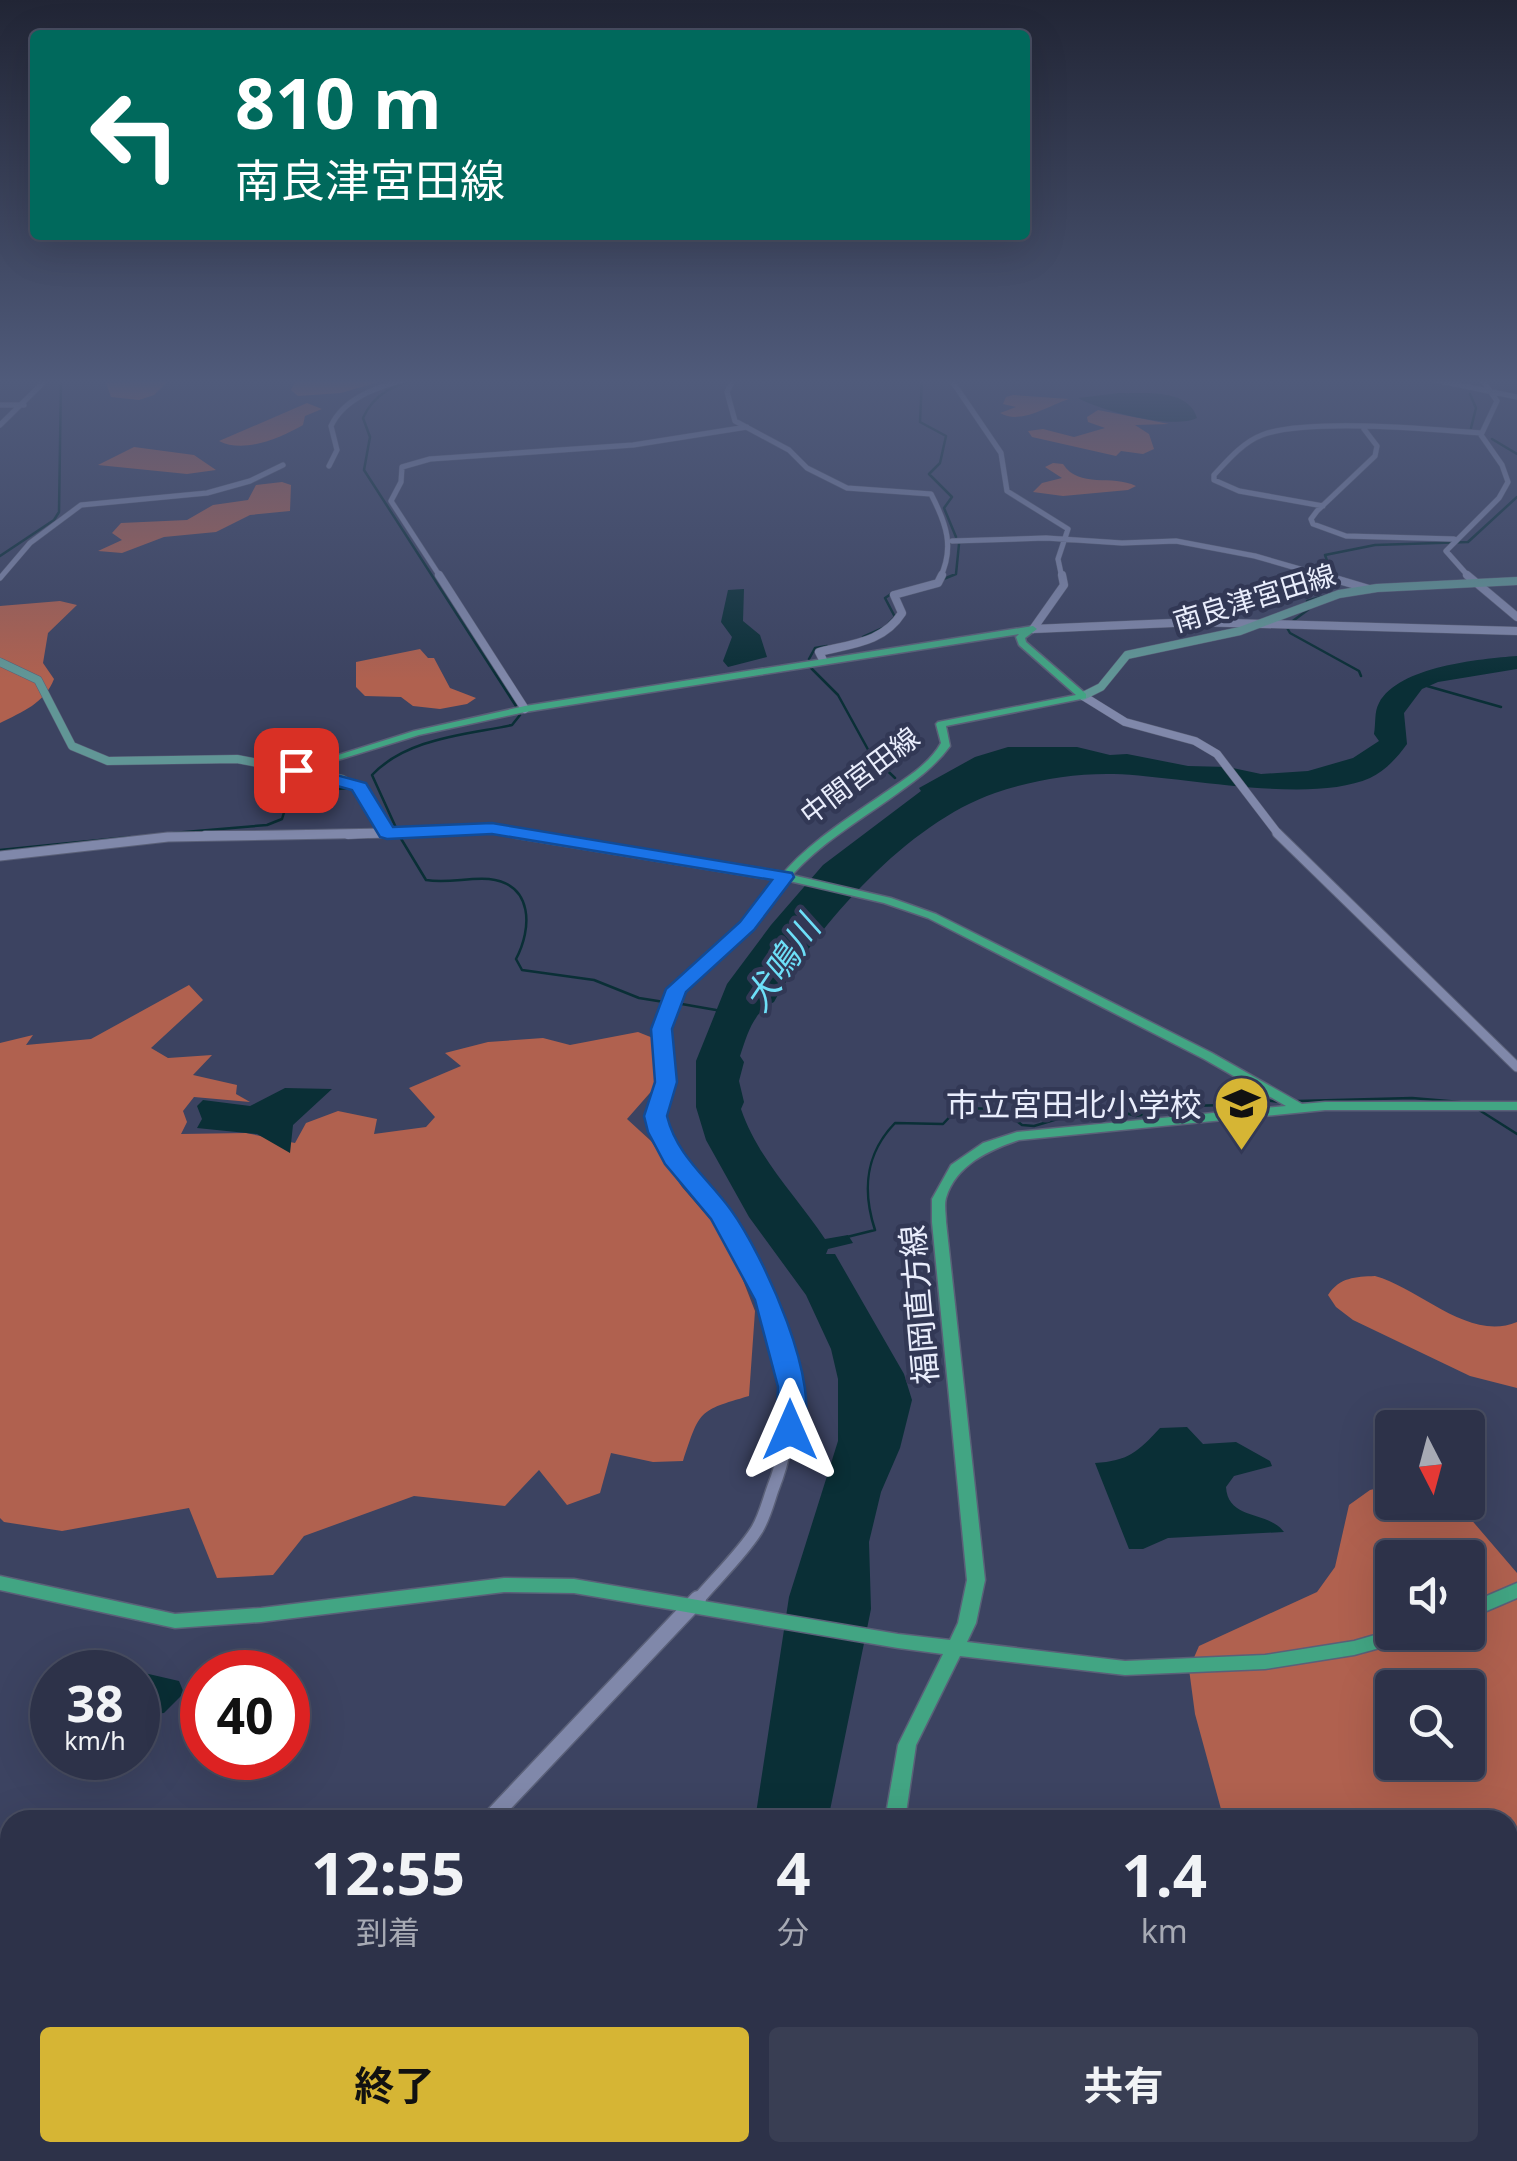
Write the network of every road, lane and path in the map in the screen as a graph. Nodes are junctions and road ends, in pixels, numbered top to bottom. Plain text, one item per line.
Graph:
1 (254, 479) edge
2 (401, 479) edge
3 (829, 479) edge
4 (1005, 479) edge
5 (1214, 479) edge
6 (1350, 479) edge
7 (1507, 479) edge
8 (1322, 506) junction
9 (1067, 538) junction
10 (1454, 539) junction
11 (955, 541) junction
12 (0, 578) edge
13 (1517, 581) edge
14 (1476, 583) junction
15 (1369, 588) junction
16 (1517, 617) edge
17 (1265, 623) junction
18 (1033, 629) junction
19 (1517, 631) edge
20 (823, 660) junction
21 (0, 662) edge
22 (1083, 696) junction
23 (525, 709) junction
24 (296, 770) junction
25 (387, 833) junction
26 (0, 856) edge
27 (788, 878) junction
28 (1517, 1067) edge
29 (1517, 1106) edge
30 (1299, 1108) junction
31 (0, 1583) edge
32 (1517, 1590) edge
33 (1485, 1604) edge
34 (692, 1606) junction
35 (1375, 1642) edge
36 (964, 1649) junction
37 (499, 1810) edge
38 (897, 1810) edge

1 - 12 street
2 - 23 street
3 - 11 street
4 - 9 street
5 - 8 street
6 - 8 street
7 - 10 street
8 - 10 street
9 - 11 street
9 - 15 street
9 - 18 street
10 - 14 street
11 - 20 street
13 - 14 main road, 南良津宮田線
14 - 15 main road, 南良津宮田線
14 - 16 street
15 - 17 main road, 南良津宮田線
17 - 18 street
17 - 19 street
17 - 22 main road, 南良津宮田線
18 - 20 main road
18 - 22 main road
20 - 23 main road
21 - 24 main road
22 - 27 main road, 中間宮田線
22 - 28 street
23 - 24 main road
24 - 25 main road
25 - 26 street
25 - 27 main road
27 - 30 main road
27 - 34 street
29 - 30 main road, 福岡直方線
30 - 36 main road, 福岡直方線
31 - 34 main road
32 - 33 main road
34 - 36 main road
34 - 37 street
35 - 36 main road
36 - 38 main road

